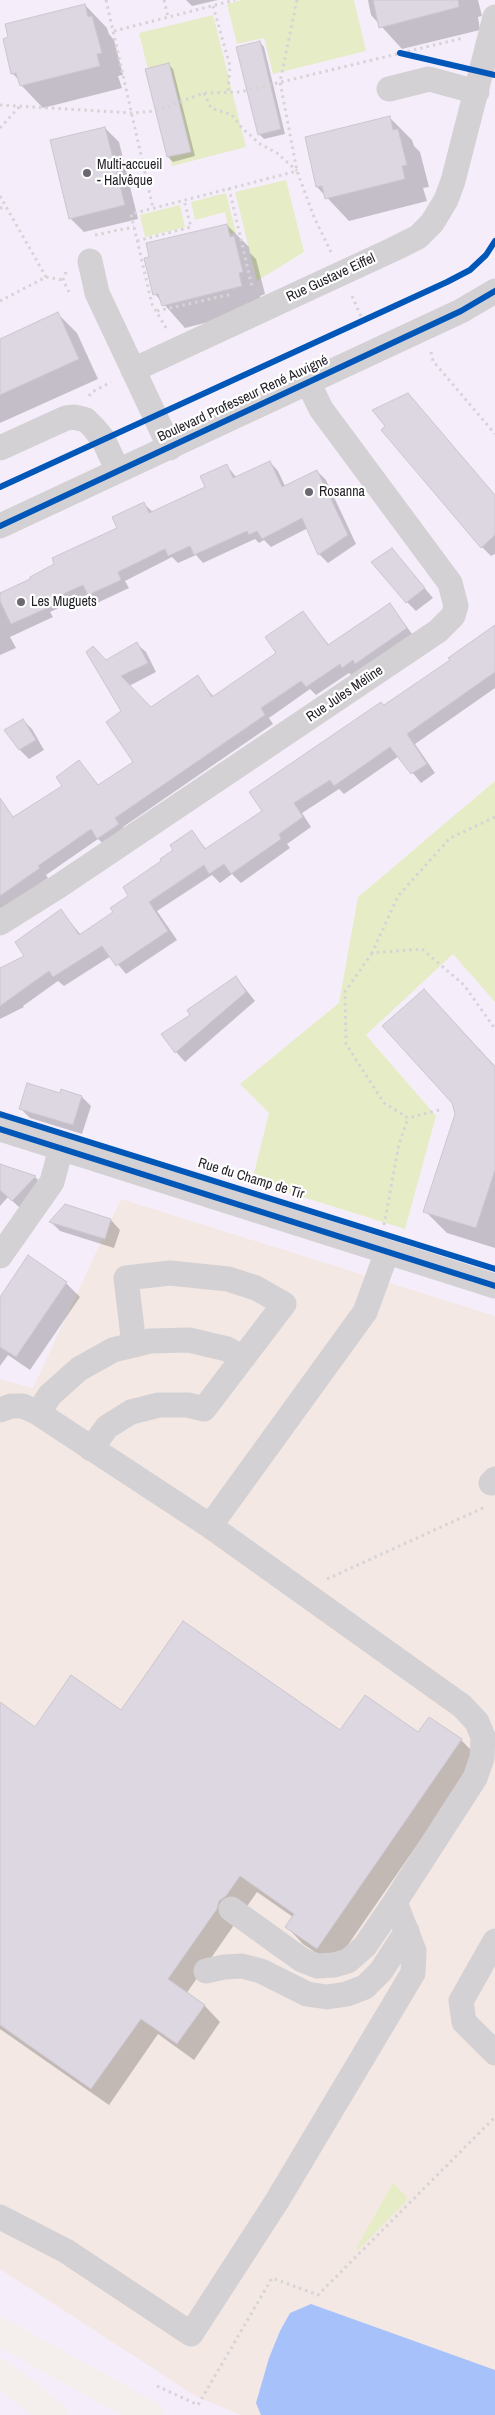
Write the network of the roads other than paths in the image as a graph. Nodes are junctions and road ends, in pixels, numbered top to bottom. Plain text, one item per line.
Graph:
1 (492, 39) edge
2 (389, 89) dead end
3 (476, 92) junction
4 (90, 261) dead end
5 (495, 291) edge
6 (133, 370) junction
7 (308, 382) junction
8 (0, 448) edge
9 (170, 448) junction
10 (118, 471) junction
11 (0, 526) edge
12 (0, 923) edge
13 (0, 1129) edge
14 (61, 1148) junction
15 (383, 1251) junction
16 (0, 1256) edge
17 (495, 1286) edge
18 (134, 1345) junction
19 (243, 1358) junction
20 (0, 1410) edge
21 (38, 1412) junction
22 (91, 1449) junction
23 (210, 1526) junction
24 (395, 1902) junction
25 (231, 1909) dead end
26 (407, 1931) junction
27 (495, 1941) edge
28 (206, 1971) dead end
29 (495, 2053) edge
30 (0, 2217) edge
31 (0, 2332) edge
32 (0, 2374) edge
33 (54, 2415) edge
34 (150, 2415) edge

1 - 3 street, Rue Gustave Eiffel
2 - 3 street
3 - 6 street, Rue Gustave Eiffel
4 - 6 street
5 - 7 street, Boulevard Professeur René Auvigné
6 - 9 street
7 - 9 street, Boulevard Professeur René Auvigné
7 - 12 street, Rue Jules Méline
8 - 10 street
9 - 10 street, Boulevard Professeur René Auvigné
10 - 11 street, Boulevard Professeur René Auvigné
13 - 14 street, Rue du Champ de Tir
14 - 15 street, Rue du Champ de Tir
14 - 16 street
15 - 17 street, Rue du Champ de Tir
15 - 23 street
18 - 19 street
18 - 19 street
18 - 21 street
19 - 22 street
20 - 21 street
21 - 22 street
22 - 23 street
23 - 24 street
24 - 25 street
24 - 26 street
26 - 28 street
26 - 30 street
27 - 29 street
31 - 34 main road
32 - 33 main road

